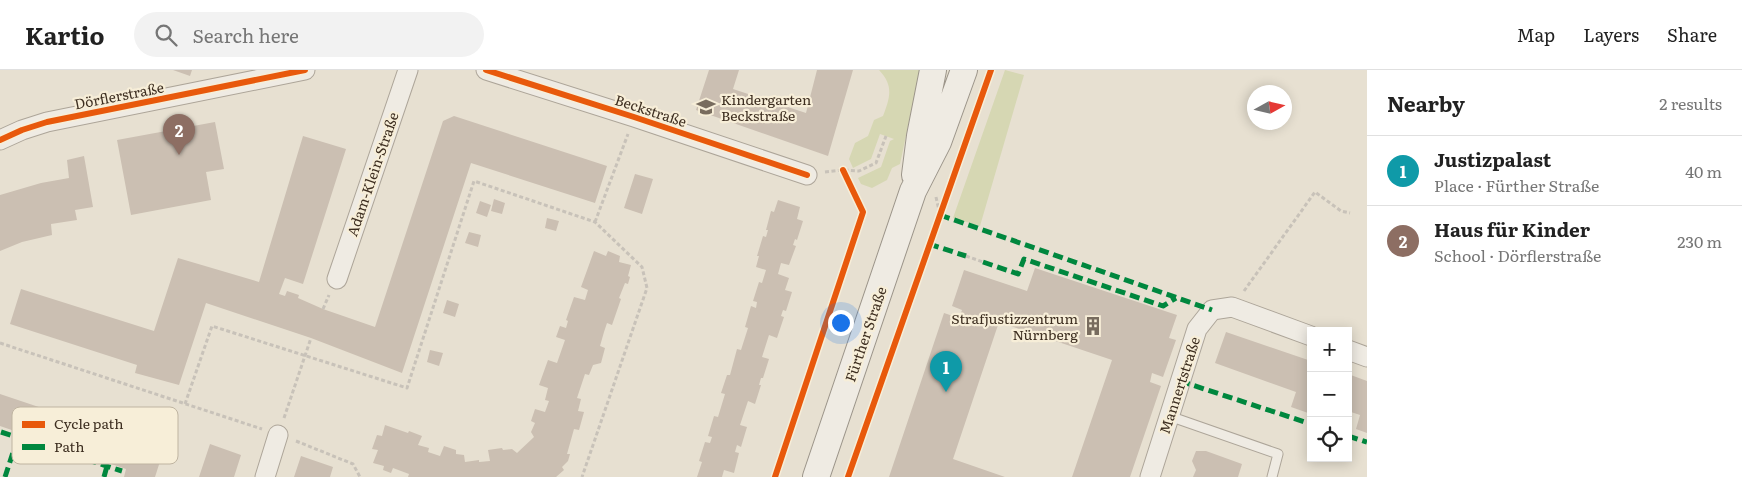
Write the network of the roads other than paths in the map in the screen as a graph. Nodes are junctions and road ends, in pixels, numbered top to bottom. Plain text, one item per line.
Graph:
1 (305, 70) edge
2 (408, 70) edge
3 (486, 70) edge
4 (946, 75) edge
5 (0, 140) edge
6 (807, 175) dead end
7 (337, 279) dead end
8 (1307, 335) edge
9 (1352, 351) edge
10 (1367, 357) edge
11 (1169, 416) junction
12 (278, 435) road end
13 (264, 477) edge
14 (816, 477) edge
15 (1150, 477) edge
16 (1272, 477) edge

1 - 5 street, Dörflerstraße
2 - 7 street, Adam-Klein-Straße
3 - 6 street, Beckstraße
4 - 14 main road, Fürther Straße
8 - 11 street, Mannertstraße
9 - 10 street
11 - 15 street, Mannertstraße
11 - 16 lane
12 - 13 street

